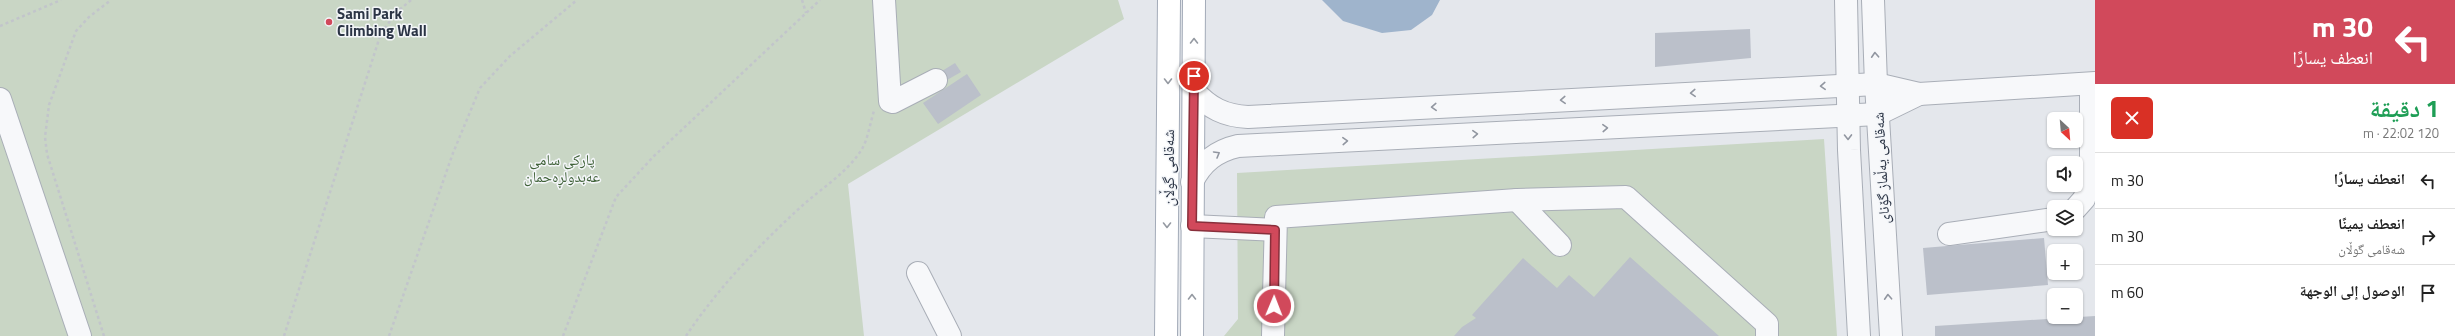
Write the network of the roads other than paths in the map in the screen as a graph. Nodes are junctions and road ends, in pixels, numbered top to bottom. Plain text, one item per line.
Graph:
1 (884, 0) edge
2 (1194, 0) edge
3 (1846, 0) edge
4 (1874, 0) edge
5 (1169, 1) edge
6 (936, 80) dead end
7 (2093, 83) edge
8 (1876, 84) junction
9 (1848, 85) junction
10 (1194, 91) junction
11 (1919, 94) junction
12 (0, 99) edge
13 (1878, 114) junction
14 (1848, 116) junction
15 (1248, 117) junction
16 (1250, 145) junction
17 (1192, 182) junction
18 (1517, 200) junction
19 (2083, 200) edge
20 (2047, 220) edge
21 (1192, 226) junction
22 (1275, 230) junction
23 (1949, 234) dead end
24 (1560, 245) dead end
25 (918, 272) dead end
26 (80, 336) edge
27 (950, 336) edge
28 (1166, 336) edge
29 (1192, 336) edge
30 (1273, 336) edge
31 (1767, 336) edge
32 (1859, 336) edge
33 (1891, 336) edge

1 - 6 street
10 -> 2 main road, شەقامی گوڵان
3 - 9 street, شەقامی یەڵماز گۆنای
8 -> 4 street, شەقامی یەڵماز گۆنای
5 -> 28 main road, شەقامی گوڵان
7 - 11 street
7 - 19 street
8 - 9 street
8 - 11 street
8 - 13 street, شەقامی یەڵماز گۆنای
9 - 14 street, شەقامی یەڵماز گۆنای
9 -> 15 street
10 - 15 street
10 - 17 main road, شەقامی گوڵان
11 - 13 street
12 - 26 street
13 - 14 street
33 -> 13 street, شەقامی یەڵماز گۆنای
16 -> 14 street
14 -> 32 street, شەقامی یەڵماز گۆنای
15 - 16 street
17 -> 16 street
17 - 21 main road, شەقامی گوڵان
18 - 22 street
18 - 24 street
18 - 31 street
20 - 23 street
21 - 22 street
29 -> 21 main road, شەقامی گوڵان
22 - 30 street
25 - 27 street

